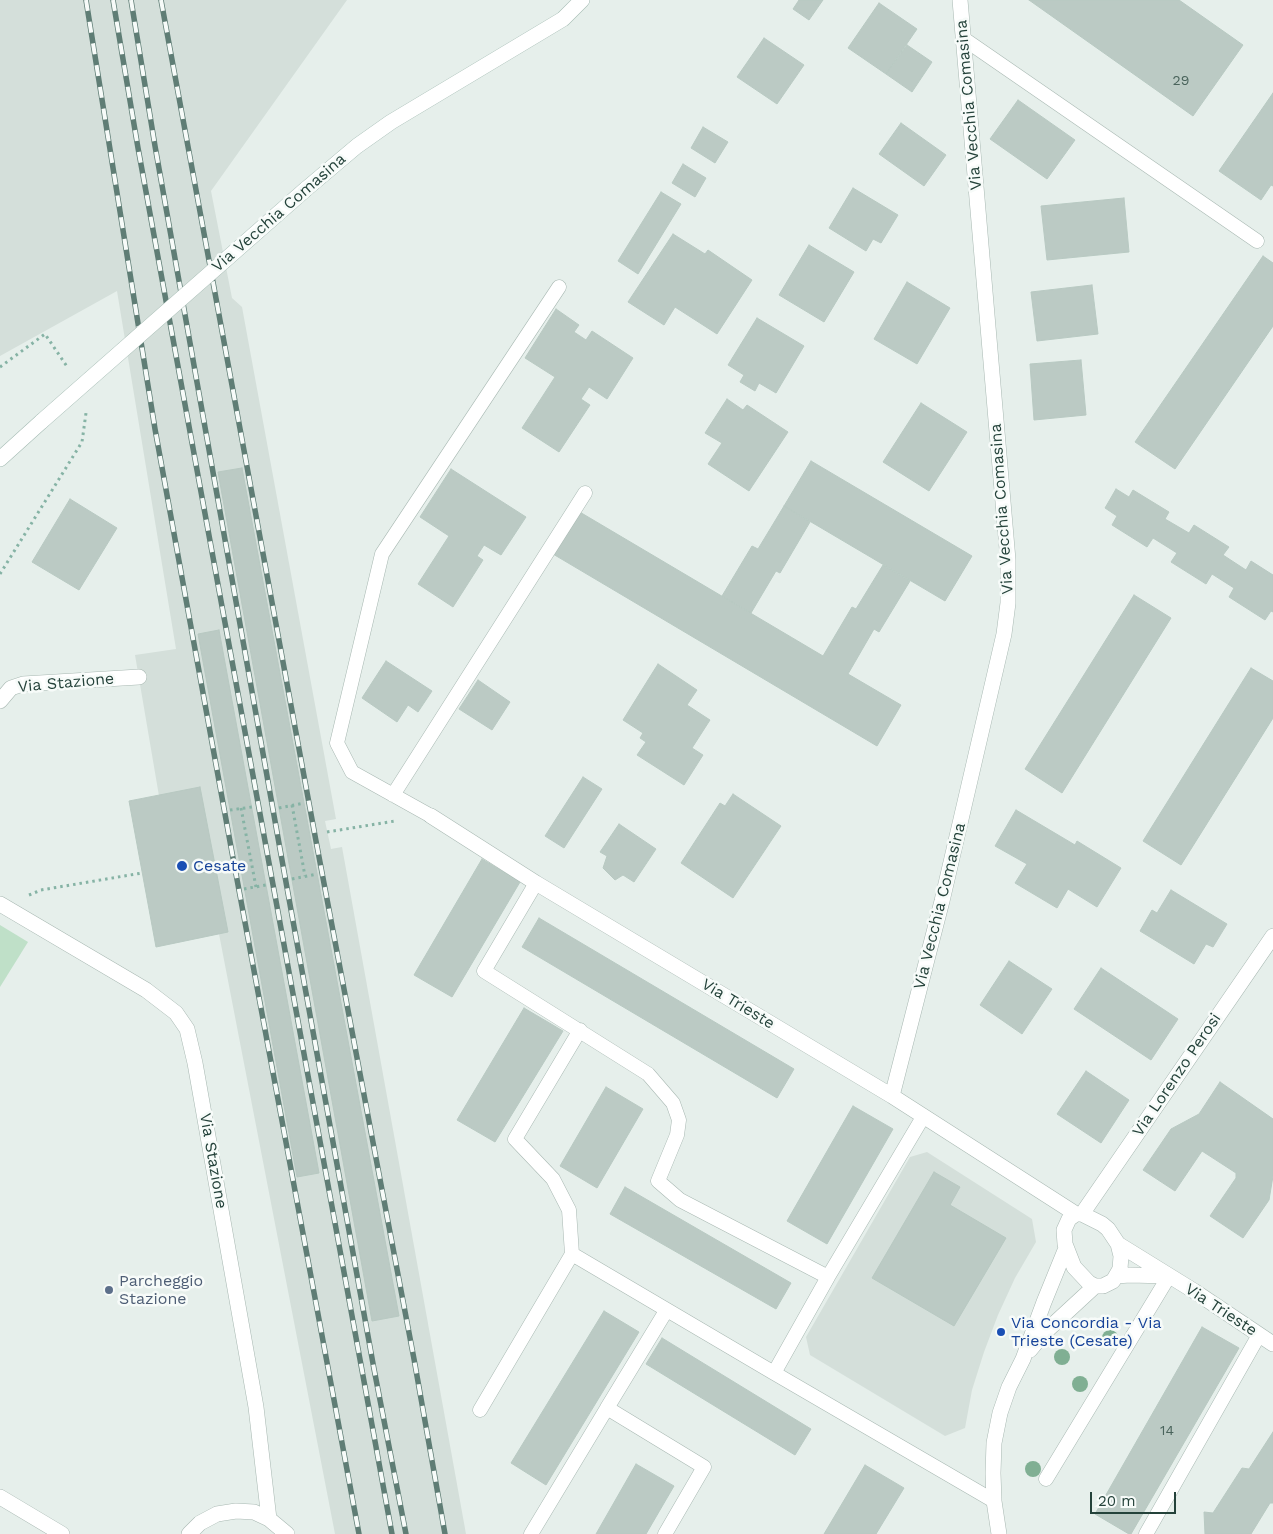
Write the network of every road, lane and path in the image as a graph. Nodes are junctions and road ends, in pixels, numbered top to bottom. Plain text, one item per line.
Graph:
1 (582, 0) edge
2 (960, 0) edge
3 (964, 39) junction
4 (1257, 241) dead end
5 (559, 288) dead end
6 (0, 459) edge
7 (585, 493) dead end
8 (139, 677) dead end
9 (0, 701) edge
10 (393, 795) junction
11 (304, 803) dead end
12 (292, 805) junction
13 (252, 806) dead end
14 (241, 808) junction
15 (279, 808) dead end
16 (230, 810) dead end
17 (431, 816) junction
18 (327, 832) dead end
19 (142, 873) dead end
20 (317, 874) dead end
21 (305, 876) junction
22 (292, 879) dead end
23 (536, 883) junction
24 (266, 885) dead end
25 (256, 886) junction
26 (244, 889) dead end
27 (2, 905) edge
28 (1273, 936) edge
29 (580, 1030) junction
30 (892, 1096) junction
31 (923, 1117) junction
32 (1075, 1217) junction
33 (1118, 1244) junction
34 (1066, 1248) junction
35 (572, 1254) junction
36 (1116, 1276) junction
37 (1169, 1276) junction
38 (828, 1277) junction
39 (1095, 1286) junction
40 (666, 1311) junction
41 (1259, 1335) junction
42 (1273, 1344) edge
43 (1023, 1359) junction
44 (774, 1373) junction
45 (607, 1408) junction
46 (480, 1410) dead end
47 (1046, 1479) dead end
48 (0, 1497) edge
49 (994, 1502) junction
50 (270, 1519) junction
51 (62, 1534) edge
52 (188, 1534) edge
53 (287, 1534) edge
54 (531, 1534) edge
55 (665, 1534) edge
56 (999, 1534) edge
57 (1146, 1534) edge

1 - 6 street, Via Vecchia Comasina, bridge
2 - 3 street, Via Vecchia Comasina
3 - 4 lane
3 - 30 street, Via Vecchia Comasina
5 - 10 lane
7 - 10 lane
8 - 9 street, Via Stazione
10 - 17 lane
11 - 12 path
12 - 15 path
12 - 21 path
13 - 14 path
14 - 16 path
14 - 25 path
17 - 18 path
17 - 23 street, Via Trieste
19 - 27 path
20 - 21 path
21 - 22 path
23 - 29 lane
23 - 30 street, Via Trieste
24 - 25 path
25 - 26 path
27 - 50 street, Via Stazione
28 - 32 street, Via Lorenzo Perosi
29 - 35 lane
29 - 38 lane
30 - 31 street, Via Trieste
31 - 32 street, Via Trieste
31 - 38 lane
32 - 33 street
32 - 34 street
33 - 36 street
33 - 37 street, Via Trieste
34 - 39 street
34 - 43 street
35 - 40 lane
35 - 46 lane
36 - 37 street, Via Trieste
36 - 39 street
37 - 41 street, Via Trieste
37 - 47 lane
38 - 44 lane
39 - 43 street
40 - 44 lane
40 - 45 lane
41 - 42 street, Via Trieste
41 - 57 lane
43 - 49 street
44 - 49 lane
45 - 54 lane
45 - 55 lane
48 - 51 street
49 - 56 street
50 - 52 street
50 - 53 street

